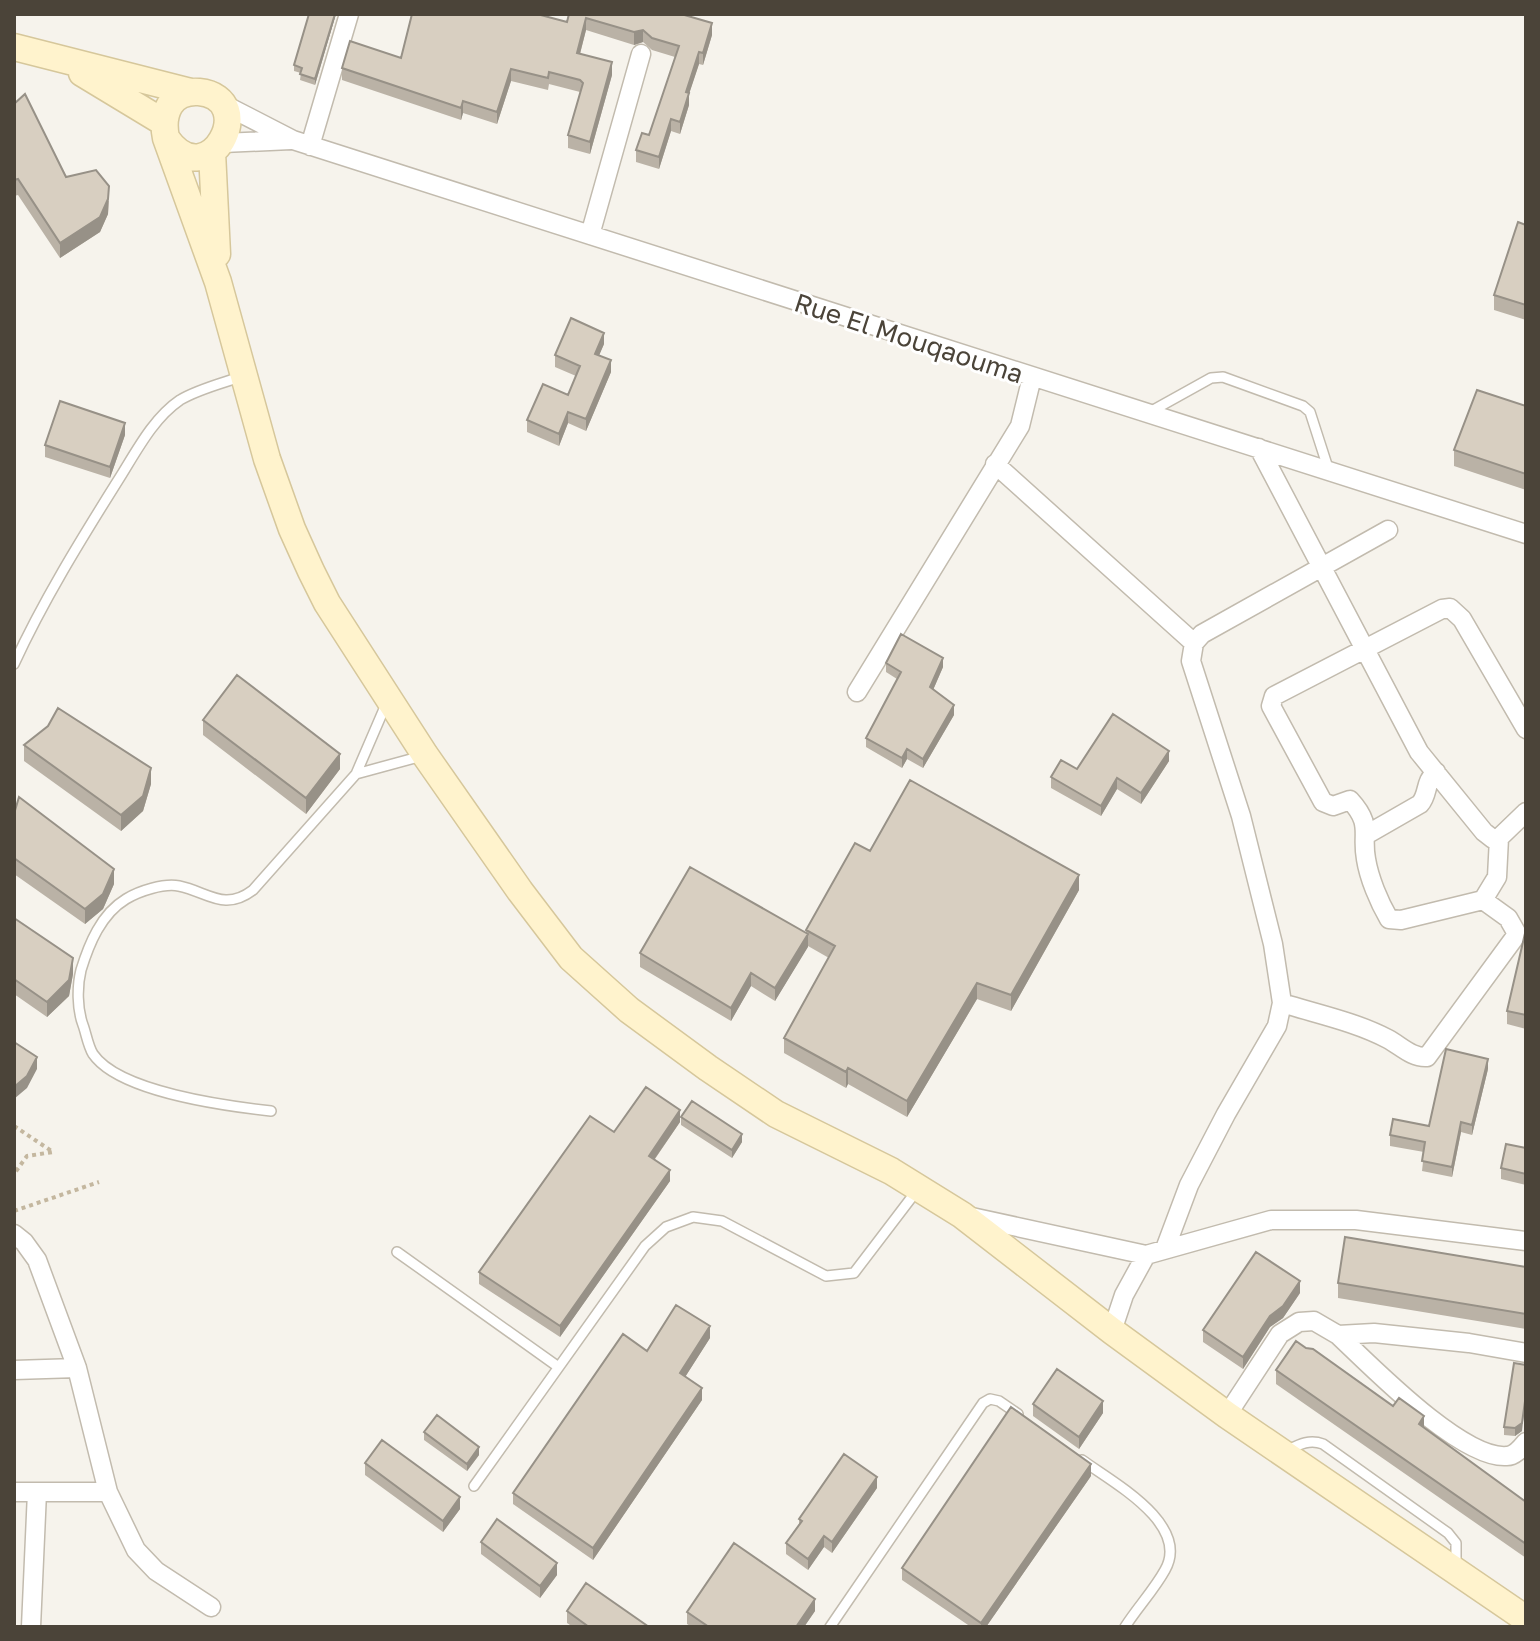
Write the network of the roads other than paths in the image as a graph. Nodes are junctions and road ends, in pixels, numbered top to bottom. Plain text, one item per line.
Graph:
1 (349, 14) edge
2 (14, 47) edge
3 (641, 54) dead end
4 (62, 61) junction
5 (191, 92) junction
6 (221, 103) junction
7 (164, 130) junction
8 (302, 143) junction
9 (218, 148) junction
10 (590, 235) junction
11 (218, 282) junction
12 (245, 375) junction
13 (1032, 377) junction
14 (1147, 413) junction
15 (1259, 448) junction
16 (995, 464) junction
17 (1329, 471) junction
18 (1388, 530) dead end
19 (1526, 534) edge
20 (1322, 567) junction
21 (1194, 643) junction
22 (1365, 651) junction
23 (14, 664) edge
24 (857, 692) dead end
25 (389, 698) junction
26 (1526, 729) edge
27 (425, 755) junction
28 (1436, 772) junction
29 (356, 774) junction
30 (1526, 812) edge
31 (1366, 835) junction
32 (1499, 838) junction
33 (1483, 900) junction
34 (1282, 1003) junction
35 (271, 1111) dead end
36 (919, 1187) junction
37 (962, 1215) junction
38 (14, 1234) edge
39 (1526, 1241) edge
40 (397, 1252) dead end
41 (1155, 1252) junction
42 (1112, 1331) junction
43 (1338, 1335) junction
44 (1526, 1353) edge
45 (557, 1366) junction
46 (77, 1368) junction
47 (14, 1370) edge
48 (1227, 1415) junction
49 (1023, 1418) edge
50 (1526, 1442) edge
51 (1074, 1454) edge
52 (14, 1475) edge
53 (474, 1486) dead end
54 (14, 1492) edge
55 (37, 1492) junction
56 (108, 1492) junction
57 (211, 1607) dead end
58 (1526, 1619) edge
59 (31, 1627) edge
60 (830, 1627) edge
61 (1125, 1627) edge

1 - 8 street
2 - 4 main road
3 - 10 street
4 - 5 main road
4 - 7 main road
5 - 6 main road
5 - 7 main road
6 - 8 street, Rue El Mouqaouma
6 - 9 main road
7 - 9 main road
7 - 11 main road
8 - 9 street, Rue El Mouqaouma
8 - 10 street, Rue El Mouqaouma
9 - 11 main road
10 - 13 street, Rue El Mouqaouma
11 - 12 main road
12 - 23 lane
12 - 25 main road
13 - 14 street, Rue El Mouqaouma
13 - 16 street
14 - 15 street, Rue El Mouqaouma
14 - 17 lane
15 - 17 street, Rue El Mouqaouma
15 - 20 street
16 - 21 street
16 - 24 street
17 - 19 street, Rue El Mouqaouma
18 - 20 street
20 - 21 street
20 - 22 street
21 - 34 street
22 - 26 street
22 - 28 street
22 - 31 street
25 - 27 main road
25 - 29 lane
27 - 29 lane
27 - 36 main road
28 - 31 street
28 - 32 street
29 - 35 lane
30 - 32 street
31 - 33 street
32 - 33 street
33 - 34 street
34 - 41 street
36 - 37 main road
36 - 45 lane
37 - 41 street
37 - 42 main road
38 - 46 street
39 - 41 street
40 - 45 lane
41 - 42 street
42 - 48 main road
43 - 44 street
43 - 48 street
43 - 50 street
45 - 53 lane
46 - 47 street
46 - 56 street
48 - 58 main road
49 - 60 lane
51 - 61 lane
52 - 54 street
54 - 55 street
55 - 56 street
55 - 59 street
56 - 57 street

